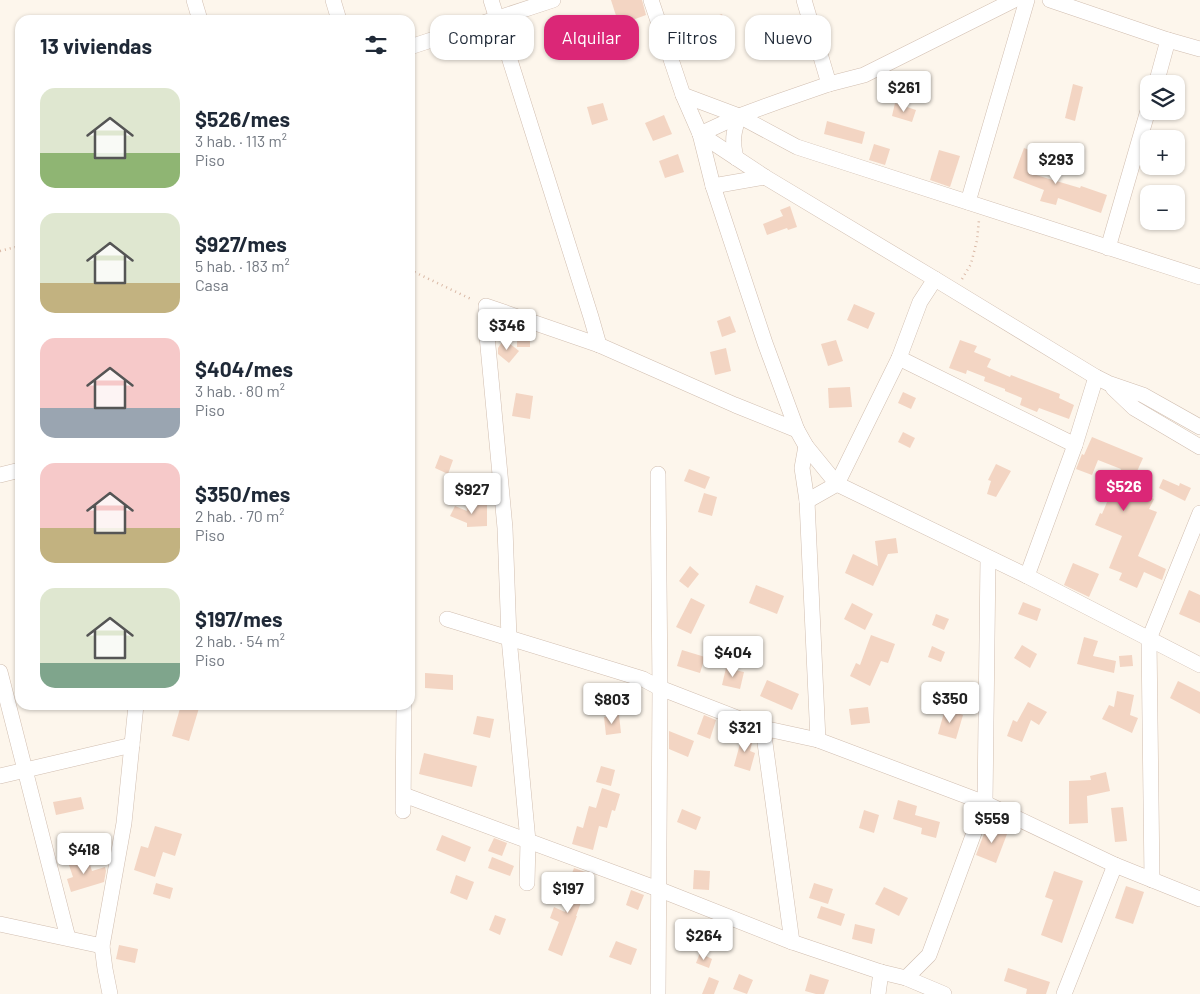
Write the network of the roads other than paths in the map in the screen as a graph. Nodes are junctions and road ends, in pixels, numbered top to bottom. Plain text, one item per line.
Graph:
1 (194, 0) edge
2 (333, 0) edge
3 (491, 0) edge
4 (553, 0) edge
5 (652, 0) edge
6 (804, 0) edge
7 (1014, 0) edge
8 (1026, 0) edge
9 (1050, 0) edge
10 (198, 15) edge
11 (338, 15) edge
12 (496, 15) edge
13 (506, 15) edge
14 (430, 40) edge
15 (1168, 40) junction
16 (415, 45) edge
17 (1200, 49) edge
18 (510, 60) edge
19 (1158, 75) edge
20 (828, 84) junction
21 (683, 94) junction
22 (739, 116) junction
23 (1145, 120) edge
24 (700, 134) junction
25 (736, 158) junction
26 (765, 177) junction
27 (713, 186) junction
28 (974, 204) junction
29 (1108, 248) junction
30 (1200, 278) edge
31 (935, 279) junction
32 (599, 345) junction
33 (900, 358) junction
34 (1102, 380) junction
35 (1200, 427) edge
36 (798, 430) junction
37 (1075, 445) junction
38 (806, 446) junction
39 (1200, 447) edge
40 (15, 471) edge
41 (658, 474) dead end
42 (0, 475) edge
43 (837, 484) junction
44 (807, 501) junction
45 (1200, 513) edge
46 (988, 558) junction
47 (1027, 576) junction
48 (447, 619) dead end
49 (509, 638) junction
50 (1149, 638) junction
51 (1200, 665) edge
52 (0, 672) edge
53 (660, 688) junction
54 (136, 710) edge
55 (404, 710) edge
56 (763, 728) junction
57 (818, 740) junction
58 (132, 745) junction
59 (25, 770) junction
60 (0, 776) edge
61 (404, 795) junction
62 (985, 803) junction
63 (403, 811) dead end
64 (528, 841) junction
65 (1115, 865) junction
66 (1152, 880) junction
67 (527, 883) dead end
68 (658, 889) junction
69 (1200, 899) edge
70 (0, 924) edge
71 (68, 938) junction
72 (792, 942) junction
73 (102, 946) junction
74 (881, 972) junction
75 (906, 978) junction
76 (110, 994) edge
77 (658, 994) edge
78 (878, 994) edge
79 (944, 994) edge
80 (1064, 994) edge

1 - 10 street
2 - 11 street
3 - 12 street
4 - 13 street
5 - 21 street
6 - 20 street
7 - 20 street
8 - 28 street
9 - 15 street
14 - 16 street
15 - 17 street
15 - 19 street
18 - 32 street
20 - 22 street
21 - 22 street
21 - 24 street
22 - 24 street
22 - 25 street
22 - 28 street
23 - 29 street
24 - 25 street
24 - 27 street
25 - 26 street
26 - 27 street
26 - 31 street
27 - 36 street
28 - 29 street
29 - 30 street
31 - 33 street
31 - 34 street
32 - 36 street
32 - 49 street
33 - 37 street
33 - 43 street
34 - 35 street
34 - 37 street
34 - 39 street
36 - 38 street
37 - 47 street
38 - 43 street
38 - 44 street
40 - 42 street
41 - 53 street
43 - 44 street
43 - 46 street
44 - 57 street
45 - 50 street
46 - 47 street
46 - 62 street
47 - 50 street
48 - 49 street
49 - 53 street
49 - 64 street
50 - 51 street
50 - 66 street
52 - 59 street
53 - 56 street
53 - 68 street
54 - 58 street
55 - 61 street
56 - 57 street
56 - 72 street
57 - 62 street
58 - 59 street
58 - 73 street
59 - 60 street
59 - 71 street
61 - 63 street
61 - 64 street
62 - 65 street
62 - 75 street
64 - 67 street
64 - 68 street
65 - 66 street
65 - 80 street
66 - 69 street
68 - 72 street
68 - 77 street
70 - 71 street
71 - 73 street
72 - 74 street
73 - 76 street
74 - 75 street
74 - 78 street
75 - 79 street

